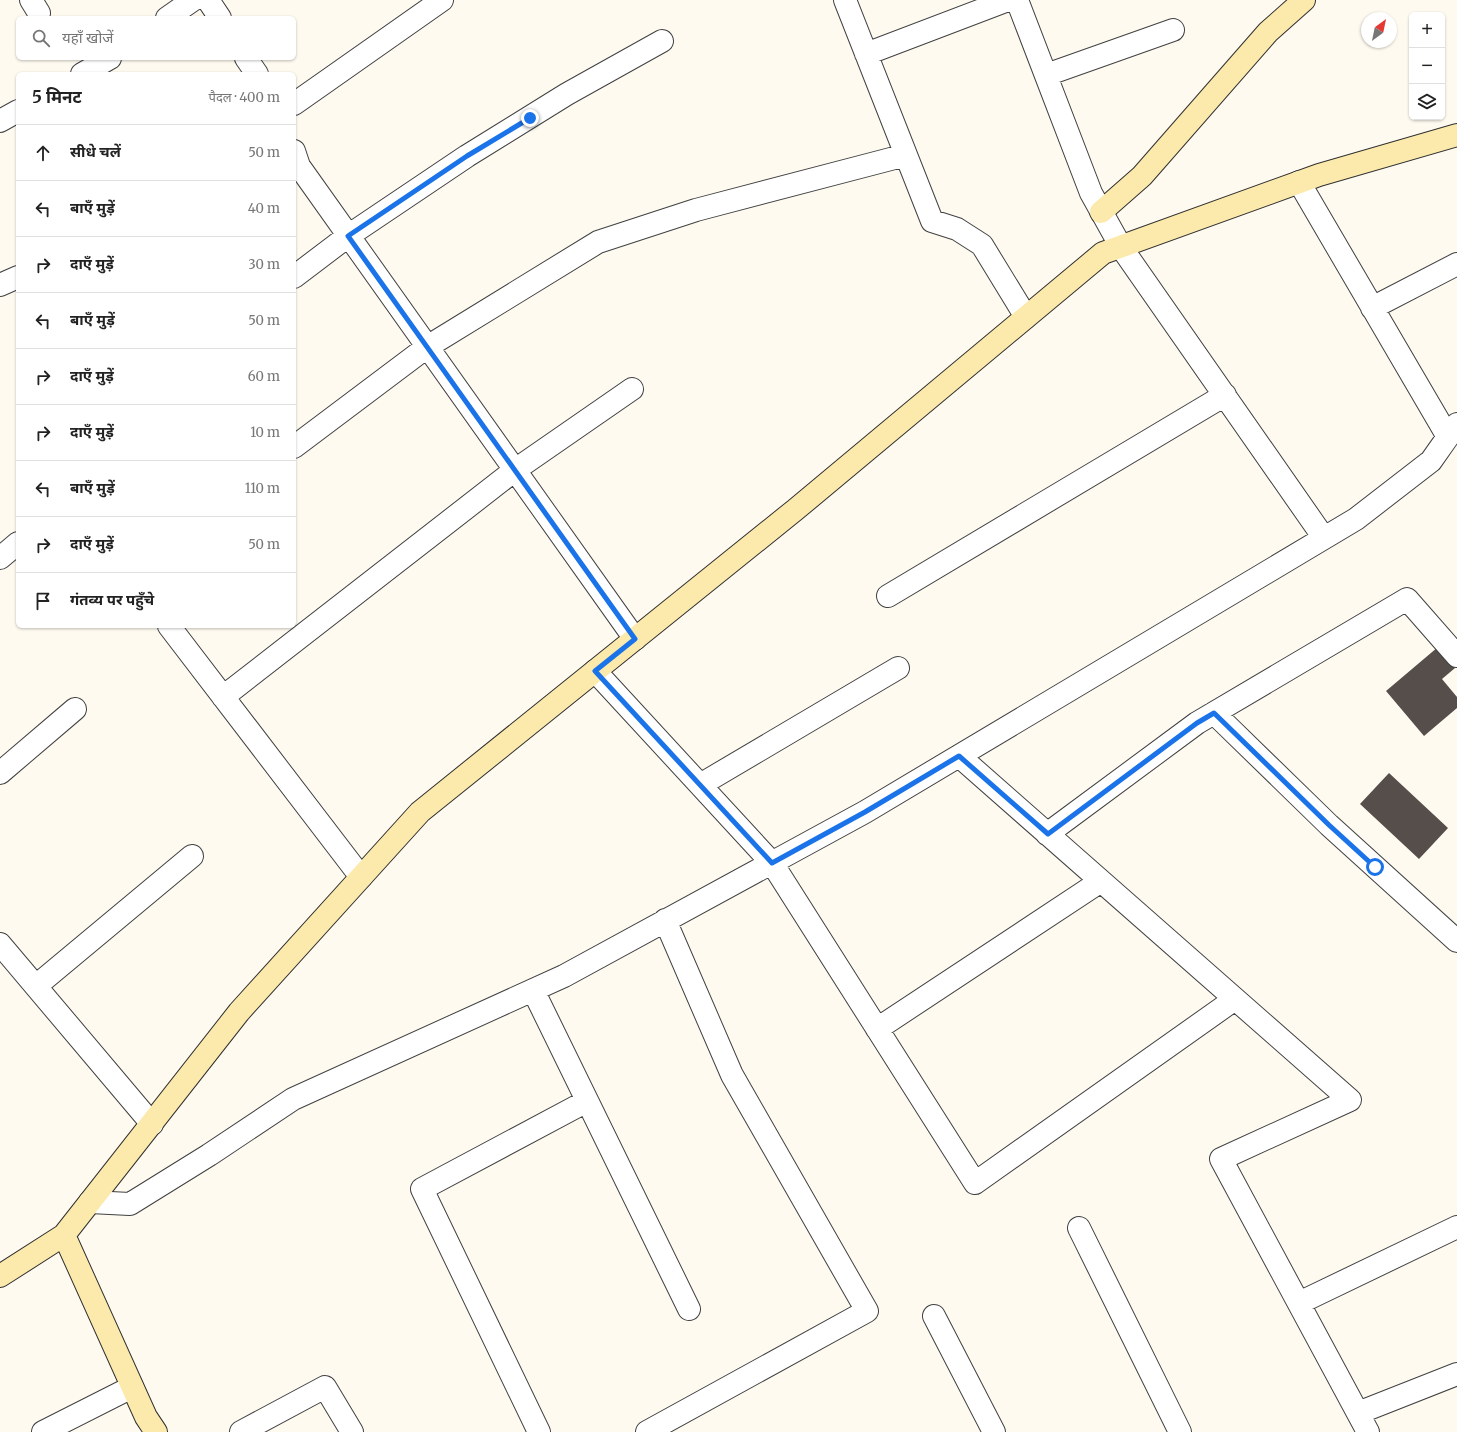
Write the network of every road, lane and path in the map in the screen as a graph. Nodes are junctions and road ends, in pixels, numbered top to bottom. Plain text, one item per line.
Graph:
1 (193, 0) edge
2 (208, 0) edge
3 (442, 0) edge
4 (845, 0) edge
5 (1008, 0) edge
6 (1017, 0) edge
7 (1304, 0) edge
8 (170, 16) edge
9 (219, 16) edge
10 (1173, 30) dead end
11 (662, 41) dead end
12 (866, 54) junction
13 (106, 60) edge
14 (247, 60) edge
15 (86, 72) edge
16 (256, 72) edge
17 (1046, 75) junction
18 (296, 103) edge
19 (16, 112) edge
20 (0, 121) edge
21 (1457, 135) edge
22 (906, 155) junction
23 (296, 157) edge
24 (1299, 182) junction
25 (1101, 212) junction
26 (348, 236) junction
27 (1121, 247) junction
28 (1457, 264) edge
29 (296, 275) edge
30 (16, 278) edge
31 (0, 285) edge
32 (1372, 308) junction
33 (1026, 317) junction
34 (427, 346) junction
35 (632, 390) dead end
36 (1225, 395) junction
37 (1452, 430) edge
38 (296, 445) edge
39 (515, 470) junction
40 (1324, 538) junction
41 (16, 545) edge
42 (0, 558) edge
43 (888, 596) dead end
44 (171, 628) edge
45 (635, 639) junction
46 (1457, 656) edge
47 (898, 668) dead end
48 (595, 671) junction
49 (223, 697) junction
50 (75, 709) dead end
51 (1214, 713) junction
52 (959, 756) junction
53 (0, 773) edge
54 (700, 785) junction
55 (1048, 834) junction
56 (192, 856) dead end
57 (772, 863) junction
58 (361, 877) junction
59 (1101, 880) junction
60 (665, 920) junction
61 (1457, 941) edge
62 (0, 944) edge
63 (36, 986) junction
64 (532, 990) junction
65 (1235, 999) junction
66 (877, 1029) junction
67 (587, 1101) junction
68 (152, 1124) junction
69 (90, 1202) junction
70 (1457, 1227) edge
71 (1078, 1228) dead end
72 (64, 1235) junction
73 (0, 1276) edge
74 (1299, 1303) junction
75 (689, 1309) dead end
76 (934, 1316) dead end
77 (1457, 1374) edge
78 (132, 1387) junction
79 (1363, 1423) edge
80 (44, 1432) edge
81 (156, 1432) edge
82 (242, 1432) edge
83 (352, 1432) edge
84 (539, 1432) edge
85 (646, 1432) edge
86 (994, 1432) edge
87 (1180, 1432) edge

1 - 8 street
2 - 9 street
3 - 18 street
4 - 12 street
5 - 12 street
6 - 17 street
7 - 25 street
10 - 17 street
11 - 26 street
12 - 22 street
13 - 15 street
14 - 16 street
17 - 25 street
19 - 20 street
21 - 24 street
22 - 33 street
22 - 34 street
23 - 26 street
24 - 27 street
24 - 32 street
25 - 27 street
26 - 29 street
26 - 34 street
27 - 33 street
27 - 36 street
28 - 32 street
30 - 31 street
32 - 37 street
33 - 45 street
34 - 38 street
34 - 39 street
35 - 39 street
36 - 40 street
36 - 43 street
37 - 40 street
39 - 45 street
39 - 49 street
40 - 52 street
41 - 42 street
44 - 49 street
45 - 48 street
46 - 51 street
47 - 54 street
48 - 54 street
48 - 58 street
49 - 58 street
50 - 53 street
51 - 55 street
51 - 61 street
52 - 55 street
52 - 57 street
54 - 57 street
55 - 59 street
56 - 63 street
57 - 60 street
57 - 66 street
58 - 68 street
59 - 65 street
59 - 66 street
60 - 64 street
60 - 85 street
62 - 63 street
63 - 68 street
64 - 67 street
64 - 69 street
65 - 66 street
65 - 74 street
67 - 75 street
67 - 84 street
68 - 69 street
69 - 72 street
70 - 74 street
71 - 87 street
72 - 73 street
72 - 78 street
74 - 79 street
76 - 86 street
77 - 79 street
78 - 80 street
78 - 81 street
82 - 83 street

